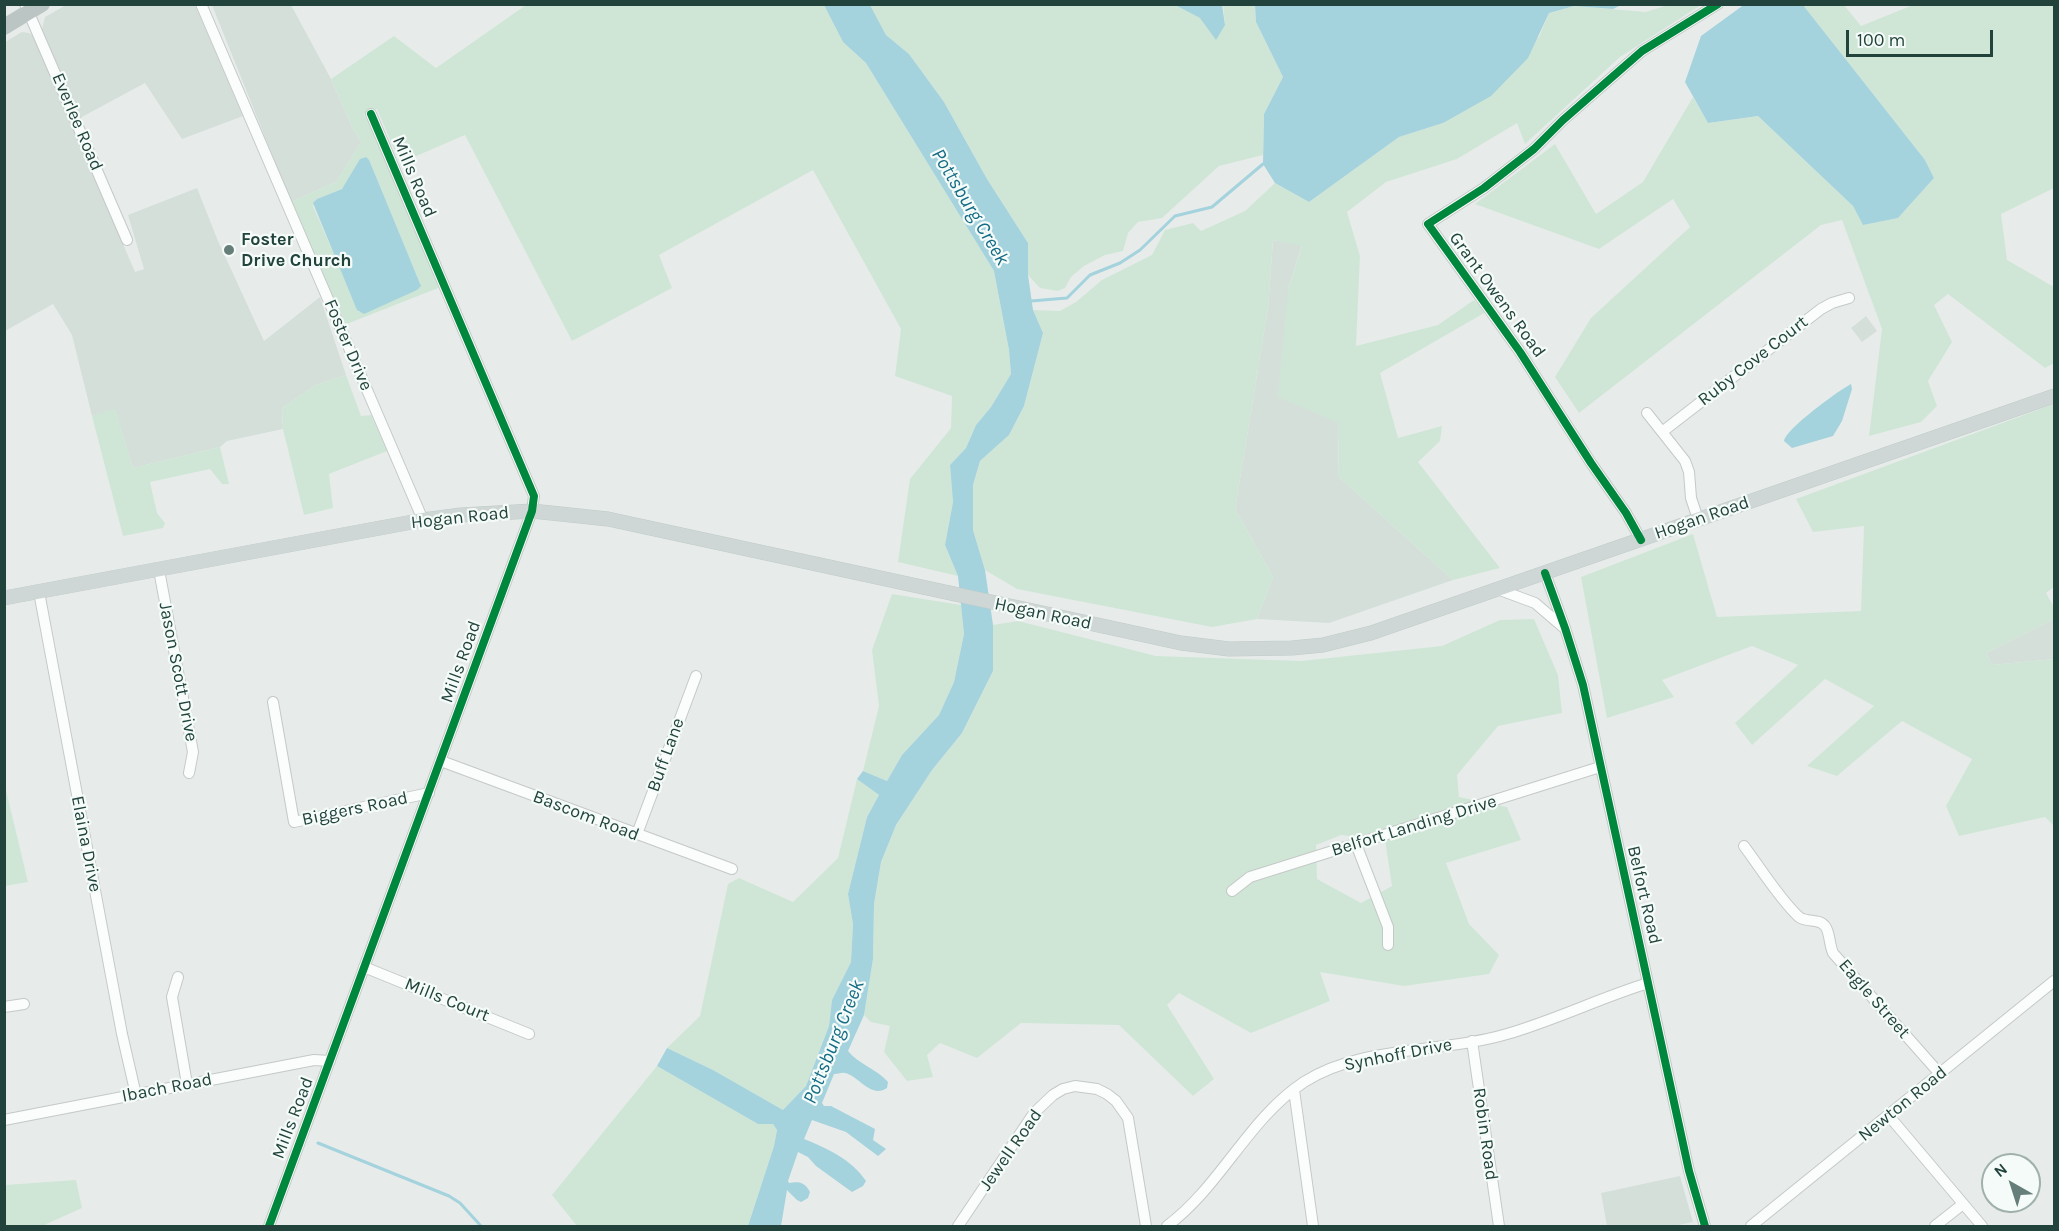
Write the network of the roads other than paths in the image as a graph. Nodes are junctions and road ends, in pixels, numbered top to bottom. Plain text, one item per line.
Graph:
1 (42, 4) edge
2 (201, 4) edge
3 (1718, 4) edge
4 (27, 9) edge
5 (4, 27) edge
6 (371, 114) dead end
7 (127, 240) dead end
8 (1849, 298) dead end
9 (2055, 396) edge
10 (1647, 413) dead end
11 (1662, 432) junction
12 (532, 511) junction
13 (1698, 519) junction
14 (423, 520) junction
15 (1641, 540) junction
16 (159, 570) junction
17 (1545, 573) junction
18 (1500, 590) junction
19 (39, 592) junction
20 (4, 598) edge
21 (1565, 628) junction
22 (696, 676) dead end
23 (273, 702) dead end
24 (441, 761) junction
25 (1600, 767) junction
26 (189, 773) dead end
27 (429, 794) junction
28 (637, 834) junction
29 (1356, 844) junction
30 (1744, 846) dead end
31 (732, 869) dead end
32 (1233, 891) dead end
33 (1388, 945) dead end
34 (364, 967) junction
35 (178, 977) dead end
36 (2055, 981) edge
37 (1648, 983) junction
38 (24, 1004) dead end
39 (4, 1007) edge
40 (529, 1034) dead end
41 (1472, 1041) junction
42 (330, 1061) junction
43 (1940, 1074) junction
44 (187, 1084) junction
45 (1294, 1090) junction
46 (136, 1095) junction
47 (1888, 1116) junction
48 (4, 1120) edge
49 (1963, 1204) junction
50 (268, 1227) edge
51 (958, 1227) edge
52 (1146, 1227) edge
53 (1167, 1227) edge
54 (1313, 1227) edge
55 (1498, 1227) edge
56 (1705, 1227) edge
57 (1751, 1227) edge
58 (1935, 1227) edge
59 (1982, 1227) edge

1 - 4 highway
2 - 14 street, Foster Drive
3 - 15 street, Grant Owens Road
4 - 5 highway
4 - 7 street, Everlee Road
6 - 12 street, Mills Road
8 - 11 street, Ruby Cove Court
9 - 13 main road, Hogan Road
10 - 11 street
11 - 13 street
12 - 14 main road, Hogan Road
12 - 18 main road, Hogan Road
12 - 24 street, Mills Road
13 - 15 main road, Hogan Road
14 - 16 main road, Hogan Road
15 - 17 main road, Hogan Road
16 - 19 main road, Hogan Road
16 - 26 street, Jason Scott Drive
17 - 18 main road, Hogan Road
17 - 21 street, Belfort Road
18 - 21 street
19 - 20 main road, Hogan Road
19 - 46 street, Elaina Drive
21 - 25 street, Belfort Road
22 - 28 street, Buff Lane
23 - 27 street, Biggers Road
24 - 27 street, Mills Road
24 - 28 street, Bascom Road
25 - 29 street, Belfort Landing Drive
25 - 37 street, Belfort Road
27 - 34 street, Mills Road
28 - 31 street, Bascom Road
29 - 32 street, Belfort Landing Drive
29 - 33 street
30 - 43 street, Eagle Street
34 - 40 street, Mills Court
34 - 42 street, Mills Road
35 - 44 street
36 - 43 street, Newton Road
37 - 41 street, Synhoff Drive
37 - 56 street, Belfort Road
38 - 39 street
41 - 45 street, Synhoff Drive
41 - 55 street, Robin Road
42 - 44 street, Ibach Road
42 - 50 street, Mills Road
43 - 47 street, Newton Road
44 - 46 street, Ibach Road
45 - 53 street, Synhoff Drive
45 - 54 street
46 - 48 street, Ibach Road
47 - 49 street
47 - 57 street, Newton Road
49 - 58 street
49 - 59 street
51 - 52 street, Jewell Road

